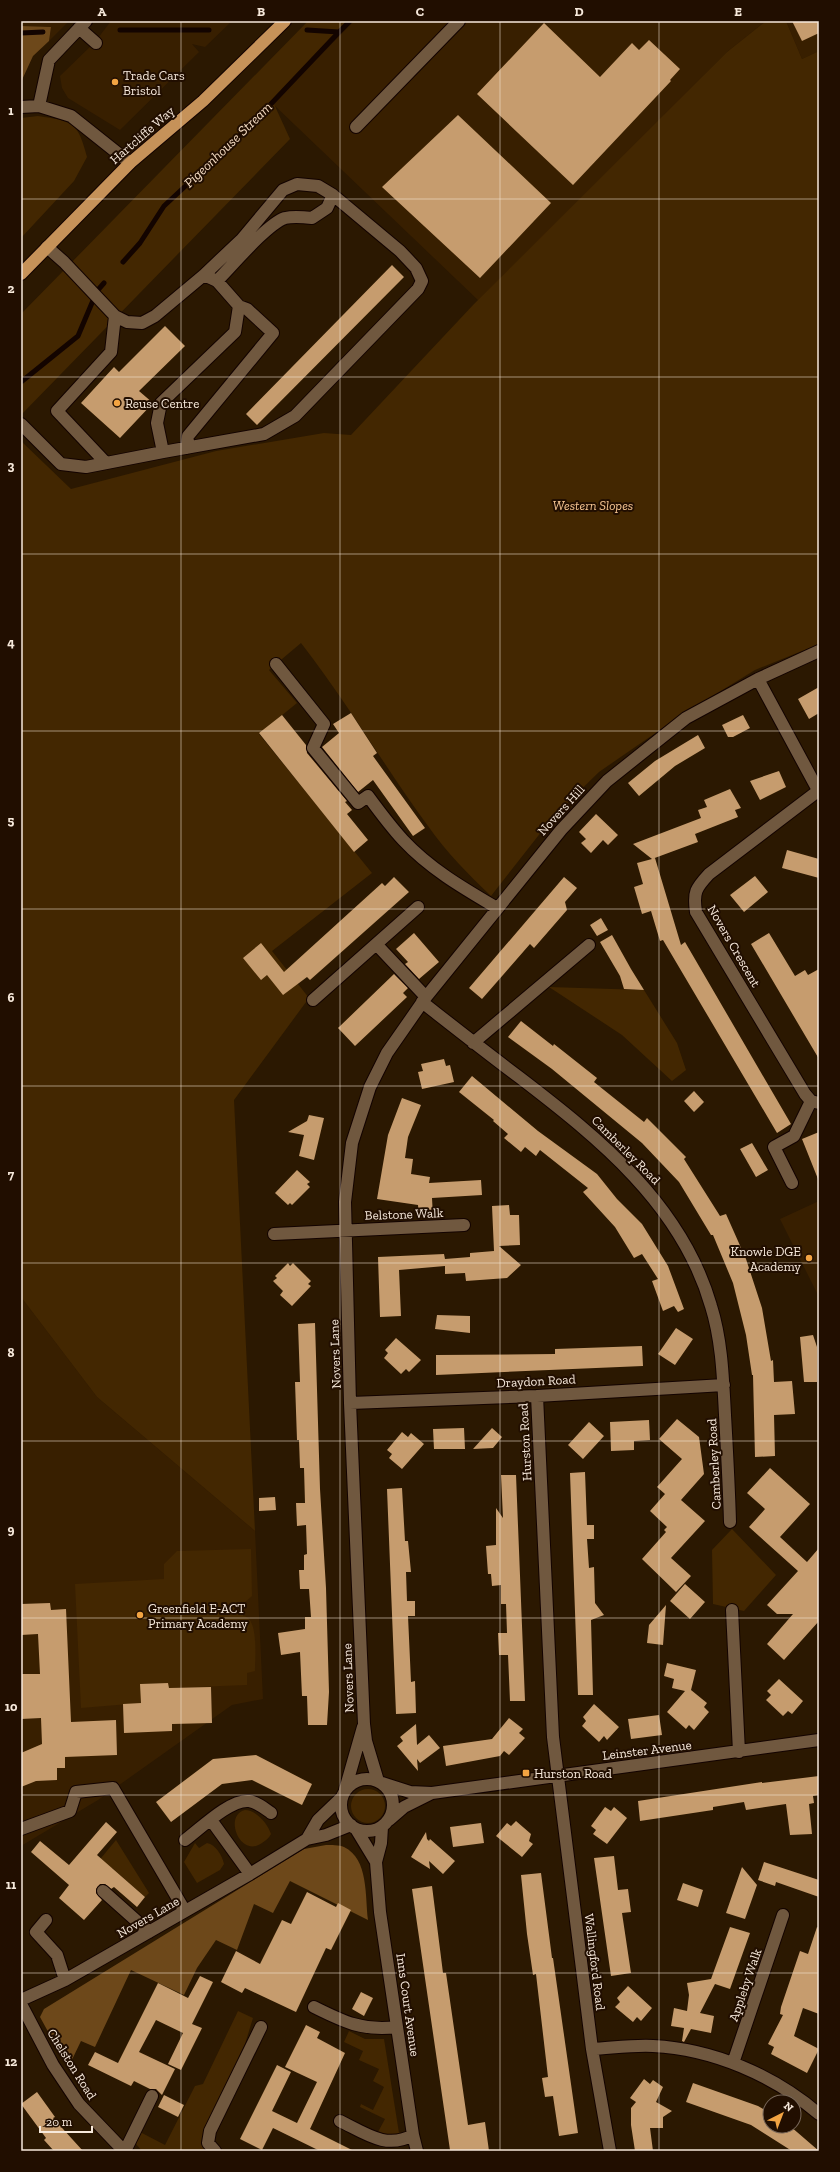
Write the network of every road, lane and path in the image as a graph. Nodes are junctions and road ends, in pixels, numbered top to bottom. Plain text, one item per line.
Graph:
1 (285, 21) edge
2 (459, 21) edge
3 (81, 24) edge
4 (96, 43) dead end
5 (39, 106) junction
6 (21, 107) edge
7 (356, 127) dead end
8 (130, 162) junction
9 (333, 195) junction
10 (47, 247) junction
11 (21, 274) edge
12 (204, 275) junction
13 (217, 281) junction
14 (239, 306) junction
15 (114, 316) junction
16 (21, 424) edge
17 (187, 448) junction
18 (163, 452) junction
19 (106, 462) junction
20 (819, 652) edge
21 (276, 664) dead end
22 (758, 679) junction
23 (819, 791) edge
24 (418, 907) dead end
25 (497, 908) junction
26 (376, 945) junction
27 (589, 945) dead end
28 (424, 999) junction
29 (313, 1000) dead end
30 (474, 1042) junction
31 (815, 1102) edge
32 (792, 1183) dead end
33 (464, 1226) dead end
34 (345, 1230) junction
35 (274, 1234) dead end
36 (724, 1385) junction
37 (537, 1396) junction
38 (350, 1403) junction
39 (730, 1522) dead end
40 (732, 1610) dead end
41 (364, 1724) junction
42 (819, 1740) edge
43 (739, 1752) junction
44 (557, 1775) junction
45 (380, 1782) junction
46 (432, 1793) junction
47 (343, 1794) junction
48 (271, 1813) dead end
49 (211, 1820) junction
50 (385, 1823) junction
51 (354, 1827) junction
52 (21, 1828) edge
53 (307, 1839) junction
54 (185, 1840) dead end
55 (376, 1862) junction
56 (250, 1874) junction
57 (103, 1891) dead end
58 (185, 1911) junction
59 (783, 1915) dead end
60 (46, 1920) dead end
61 (149, 1932) junction
62 (65, 1980) junction
63 (21, 2000) edge
64 (21, 2004) edge
65 (314, 2007) dead end
66 (261, 2027) dead end
67 (397, 2027) junction
68 (592, 2049) junction
69 (733, 2063) junction
70 (152, 2096) dead end
71 (819, 2114) edge
72 (340, 2121) dead end
73 (413, 2135) junction
74 (124, 2151) edge
75 (215, 2151) edge
76 (417, 2151) edge
77 (610, 2151) edge

1 - 8 highway, Hartcliffe Way
2 - 7 street
3 - 4 street
3 - 5 street
5 - 6 street
5 - 8 street
8 - 10 highway, Hartcliffe Way
9 - 12 street
9 - 13 street
9 - 17 street
10 - 11 highway, Hartcliffe Way
10 - 15 street
12 - 13 street
12 - 15 street
13 - 14 street
14 - 17 street
14 - 18 street
15 - 19 street
16 - 19 street
17 - 18 street
18 - 19 street
20 - 22 street
21 - 25 street
22 - 23 street
22 - 25 street, Novers Hill
23 - 31 street, Novers Crescent
24 - 26 street
25 - 28 street, Novers Hill
26 - 28 street, Camberley Road
26 - 29 street
27 - 30 street
28 - 30 street, Camberley Road
28 - 34 street, Novers Lane
30 - 36 street, Camberley Road
31 - 32 street
33 - 34 street, Belstone Walk
34 - 35 street, Belstone Walk
34 - 38 street, Novers Lane
36 - 37 street, Draydon Road
36 - 39 street, Camberley Road
37 - 38 street, Draydon Road
37 - 44 street, Hurston Road
38 - 41 street, Novers Lane
40 - 43 street
41 - 45 street, Novers Lane
41 - 47 street, Novers Lane
42 - 43 street, Leinster Avenue
43 - 44 street, Leinster Avenue
44 - 46 street, Leinster Avenue
44 - 68 street, Wallingford Road
45 - 46 street, Leinster Avenue
45 - 47 street
45 - 50 street
46 - 50 street, Leinster Avenue
47 - 51 street
47 - 53 street, Novers Lane
48 - 49 street
49 - 54 street
49 - 56 street
50 - 51 street
50 - 55 street, Inns Court Avenue
51 - 53 street, Novers Lane
51 - 55 street, Inns Court Avenue
52 - 58 street
53 - 56 street, Novers Lane
55 - 67 street, Inns Court Avenue
56 - 58 street, Novers Lane
57 - 61 street
58 - 61 street, Novers Lane
59 - 69 street, Appleby Walk
60 - 62 street
61 - 62 street, Novers Lane
62 - 63 street, Novers Lane
64 - 74 street, Chelston Road
65 - 67 street
66 - 75 street
67 - 73 street, Inns Court Avenue
68 - 69 street
68 - 77 street, Wallingford Road
69 - 71 street
70 - 74 street
72 - 73 street
73 - 76 street, Inns Court Avenue

